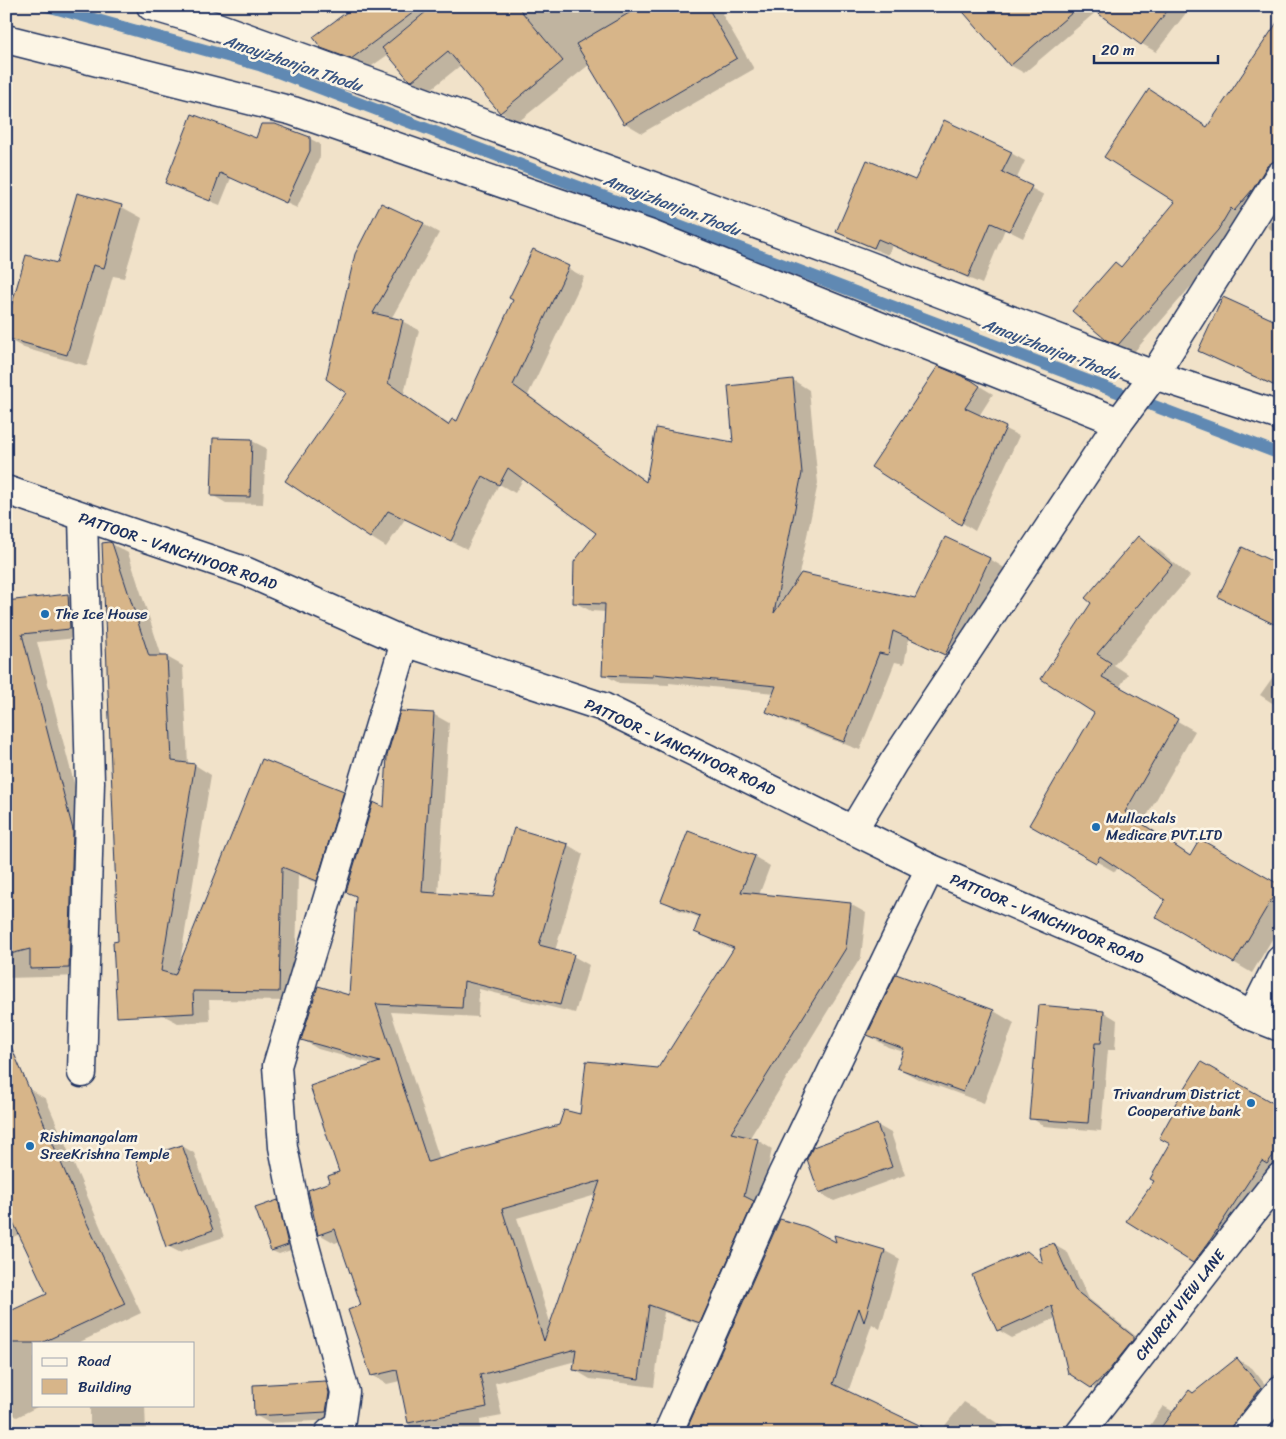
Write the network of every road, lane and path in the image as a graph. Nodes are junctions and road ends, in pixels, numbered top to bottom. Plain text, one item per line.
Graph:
1 (151, 6) edge
2 (203, 13) edge
3 (6, 39) edge
4 (1280, 175) edge
5 (1154, 375) junction
6 (1280, 416) edge
7 (1119, 422) junction
8 (6, 490) edge
9 (83, 517) junction
10 (405, 642) junction
11 (853, 830) junction
12 (930, 868) junction
13 (1280, 960) edge
14 (1252, 1016) junction
15 (1280, 1027) edge
16 (82, 1073) dead end
17 (1280, 1177) edge
18 (1280, 1390) edge
19 (329, 1433) edge
20 (668, 1433) edge
21 (1080, 1433) edge
22 (1246, 1433) edge

1 - 2 street
2 - 5 street
3 - 7 street
4 - 5 street
5 - 6 street
5 - 7 street
7 - 11 street
8 - 9 street, PATTOOR - VANCHIYOOR ROAD
9 - 10 street, PATTOOR - VANCHIYOOR ROAD
9 - 16 street
10 - 11 street, PATTOOR - VANCHIYOOR ROAD
10 - 19 street
11 - 12 street, PATTOOR - VANCHIYOOR ROAD
12 - 14 street, PATTOOR - VANCHIYOOR ROAD
12 - 20 street
13 - 14 street
14 - 15 street, PATTOOR - VANCHIYOOR ROAD
17 - 21 street, CHURCH VIEW LANE
18 - 22 street

